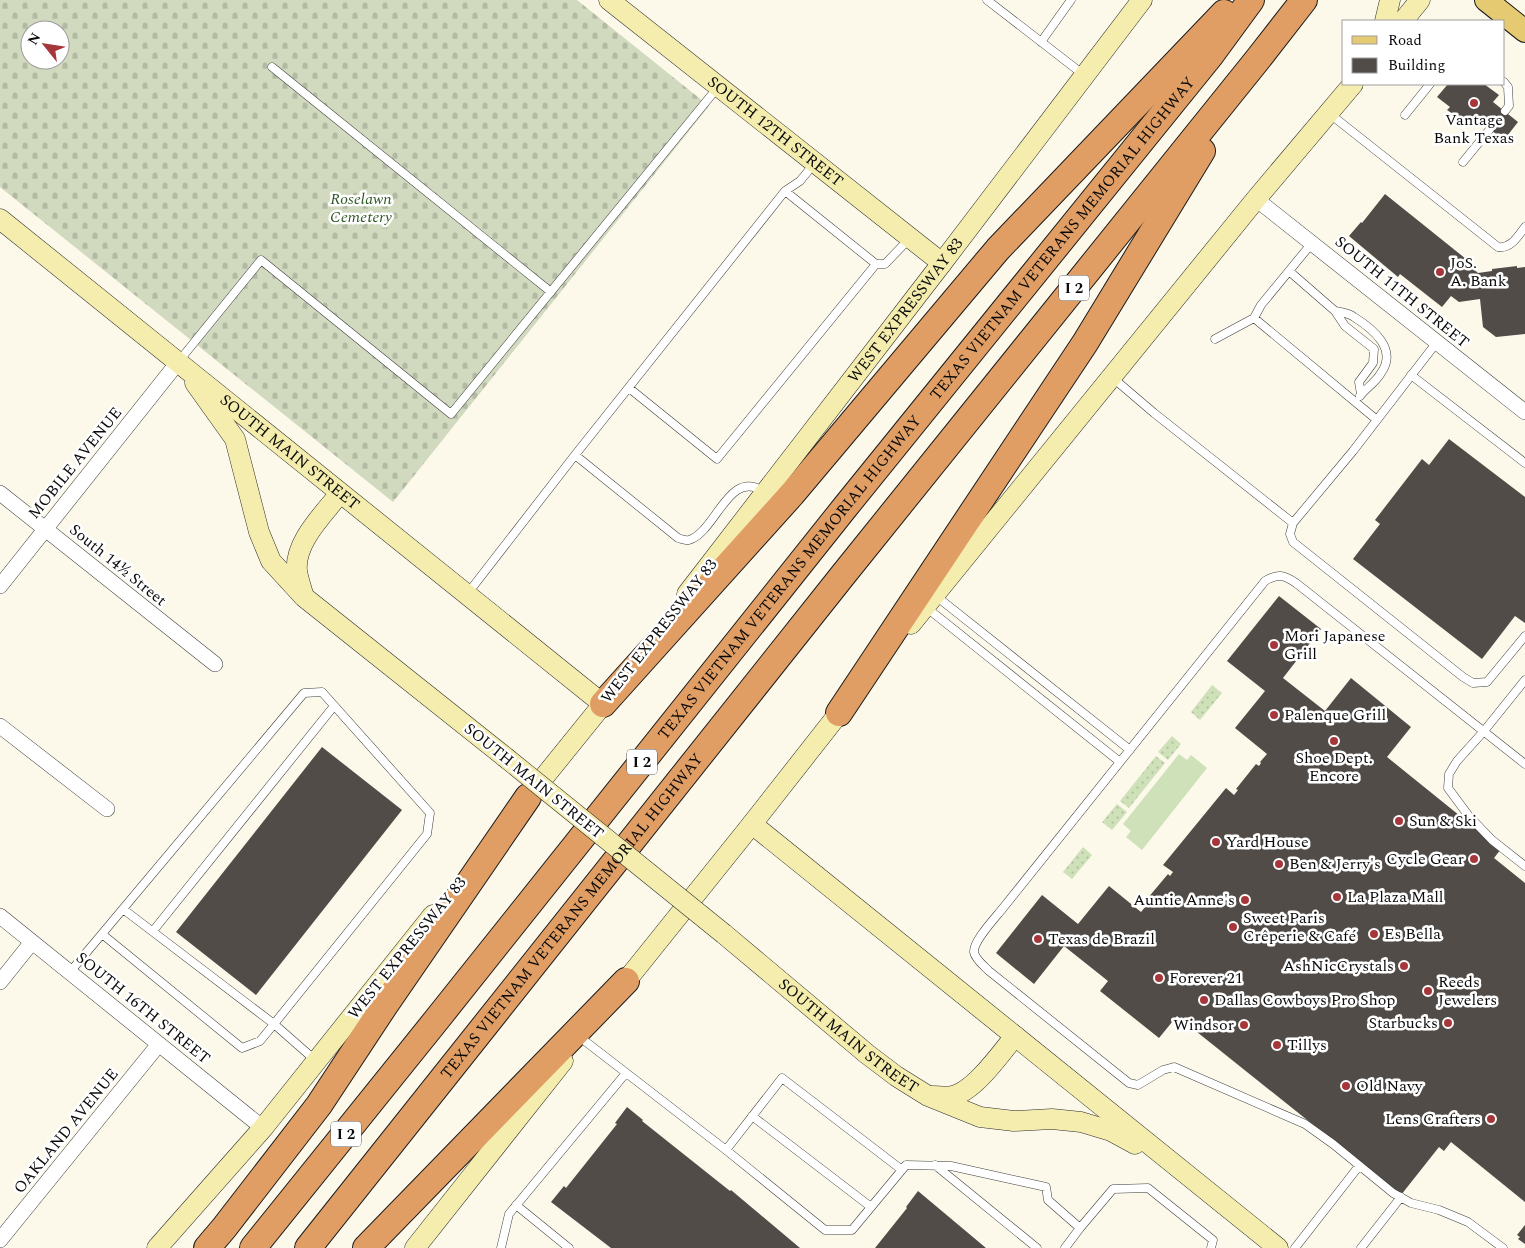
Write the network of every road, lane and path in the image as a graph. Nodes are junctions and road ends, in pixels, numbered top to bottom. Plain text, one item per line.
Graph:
1 (609, 0) edge
2 (987, 0) edge
3 (1071, 0) edge
4 (1142, 0) edge
5 (1236, 0) edge
6 (1251, 0) edge
7 (1304, 0) edge
8 (1390, 0) edge
9 (1420, 0) edge
10 (1486, 0) edge
11 (1385, 20) edge
12 (1404, 20) edge
13 (1524, 30) edge
14 (1041, 42) junction
15 (1258, 60) junction
16 (272, 68) dead end
17 (1084, 76) junction
18 (1505, 83) edge
19 (1352, 85) edge
20 (1429, 85) edge
21 (718, 86) junction
22 (1505, 112) dead end
23 (1328, 113) junction
24 (1404, 115) dead end
25 (1490, 129) dead end
26 (1463, 162) dead end
27 (815, 163) junction
28 (785, 191) junction
29 (1256, 199) junction
30 (0, 219) edge
31 (1525, 227) edge
32 (910, 238) junction
33 (1312, 243) junction
34 (942, 263) junction
35 (876, 264) junction
36 (1289, 271) junction
37 (551, 292) junction
38 (1336, 311) junction
39 (1254, 318) junction
40 (1215, 339) dead end
41 (1437, 342) junction
42 (179, 362) junction
43 (1410, 375) junction
44 (1112, 376) junction
45 (629, 388) junction
46 (1361, 394) junction
47 (1356, 402) junction
48 (1525, 412) edge
49 (1377, 420) junction
50 (576, 455) junction
51 (1525, 463) edge
52 (340, 492) junction
53 (0, 493) edge
54 (765, 493) junction
55 (1293, 523) junction
56 (44, 529) junction
57 (0, 586) edge
58 (467, 595) junction
59 (304, 598) junction
60 (930, 601) junction
61 (1525, 636) edge
62 (214, 664) dead end
63 (1525, 680) edge
64 (603, 704) junction
65 (334, 706) junction
66 (838, 713) junction
67 (0, 726) edge
68 (1484, 731) junction
69 (1130, 750) junction
70 (1120, 762) junction
71 (1525, 764) edge
72 (528, 797) junction
73 (107, 810) dead end
74 (752, 824) junction
75 (1525, 866) edge
76 (123, 909) junction
77 (0, 916) edge
78 (152, 931) junction
79 (102, 934) junction
80 (32, 942) junction
81 (70, 972) junction
82 (626, 981) junction
83 (0, 982) edge
84 (274, 1024) junction
85 (1015, 1036) junction
86 (581, 1038) junction
87 (160, 1044) junction
88 (316, 1061) junction
89 (626, 1073) junction
90 (928, 1096) junction
91 (752, 1116) junction
92 (263, 1128) junction
93 (726, 1150) junction
94 (935, 1165) junction
95 (1359, 1166) junction
96 (1180, 1169) junction
97 (902, 1170) junction
98 (1401, 1197) junction
99 (516, 1205) junction
100 (870, 1208) junction
101 (1080, 1228) junction
102 (0, 1240) edge
103 (157, 1248) edge
104 (206, 1248) edge
105 (253, 1248) edge
106 (308, 1248) edge
107 (366, 1248) edge
108 (415, 1248) edge
109 (501, 1248) edge
110 (569, 1248) edge
111 (1037, 1248) edge
112 (1065, 1248) edge
113 (1211, 1248) edge
114 (1278, 1248) edge
115 (1295, 1248) edge
116 (1361, 1248) edge
117 (1503, 1248) edge

1 - 21 street, SOUTH 12TH STREET
2 - 14 lane
3 - 14 lane
4 - 17 street, WEST EXPRESSWAY 83
5 - 64 highway
6 - 105 highway, TEXAS VIETNAM VETERANS MEMORIAL HIGHWAY / I 2
7 - 15 highway, TEXAS VIETNAM VETERANS MEMORIAL HIGHWAY / I 2
8 - 11 street
9 - 12 street
10 - 13 main road
14 - 17 lane
15 - 66 highway
15 - 106 highway, TEXAS VIETNAM VETERANS MEMORIAL HIGHWAY / I 2
16 - 37 lane
17 - 34 street, WEST EXPRESSWAY 83
18 - 22 lane
19 - 23 street
20 - 24 lane
21 - 27 street, SOUTH 12TH STREET
21 - 37 lane
23 - 29 street
23 - 31 lane
25 - 26 lane
27 - 28 lane
27 - 32 street, SOUTH 12TH STREET
28 - 35 lane
28 - 45 lane
29 - 33 street, SOUTH 11TH STREET
29 - 44 street
30 - 42 street, SOUTH MAIN STREET
32 - 34 street, SOUTH 12TH STREET
32 - 35 lane
33 - 36 lane
33 - 41 street, SOUTH 11TH STREET
34 - 54 street, WEST EXPRESSWAY 83
35 - 45 lane
36 - 38 lane
36 - 39 lane
37 - 42 lane
38 - 46 lane
38 - 46 lane
39 - 40 lane
39 - 47 lane
41 - 43 lane
41 - 48 street, SOUTH 11TH STREET
42 - 52 street, SOUTH MAIN STREET
42 - 56 street, MOBILE AVENUE
42 - 59 street, SOUTH MAIN STREET
43 - 49 lane
43 - 51 lane
44 - 55 lane
44 - 60 street
45 - 50 lane
46 - 47 lane
47 - 49 lane
49 - 55 lane
50 - 54 lane
50 - 58 lane
52 - 58 street, SOUTH MAIN STREET
52 - 59 street
53 - 56 street, South 14½ Street
54 - 64 street, WEST EXPRESSWAY 83
55 - 61 lane
56 - 57 street, MOBILE AVENUE
56 - 62 street, South 14½ Street
58 - 64 street, SOUTH MAIN STREET
59 - 90 street, SOUTH MAIN STREET, bridge
60 - 66 street
60 - 69 lane
60 - 70 lane
63 - 68 lane
64 - 72 street, WEST EXPRESSWAY 83
65 - 76 lane
65 - 78 lane
65 - 84 lane
66 - 74 street
67 - 73 street
68 - 69 lane
68 - 71 lane
68 - 75 lane
69 - 70 lane
70 - 95 lane
72 - 88 street, WEST EXPRESSWAY 83
72 - 104 highway
74 - 82 street
74 - 85 street, SOUTH MAIN STREET
76 - 78 lane
76 - 79 lane
77 - 80 street, SOUTH 16TH STREET
78 - 84 lane
79 - 81 lane
79 - 84 lane
80 - 81 street, SOUTH 16TH STREET
80 - 83 street
81 - 87 street, SOUTH 16TH STREET
82 - 86 street
82 - 107 highway
84 - 88 lane
85 - 90 street, SOUTH MAIN STREET
85 - 96 street, SOUTH MAIN STREET
86 - 89 lane
86 - 108 street
87 - 92 street, SOUTH 16TH STREET
87 - 102 street, OAKLAND AVENUE
88 - 92 street, WEST EXPRESSWAY 83
89 - 93 lane
89 - 99 lane
90 - 96 street, SOUTH MAIN STREET
91 - 93 lane
91 - 97 lane
91 - 100 lane
92 - 103 street, WEST EXPRESSWAY 83
93 - 100 lane
94 - 97 lane
94 - 101 lane
94 - 111 lane
95 - 98 lane
95 - 115 lane
96 - 114 street, SOUTH MAIN STREET
97 - 100 lane
98 - 116 lane
98 - 117 lane
99 - 109 lane
99 - 110 lane
101 - 112 lane
101 - 113 lane

